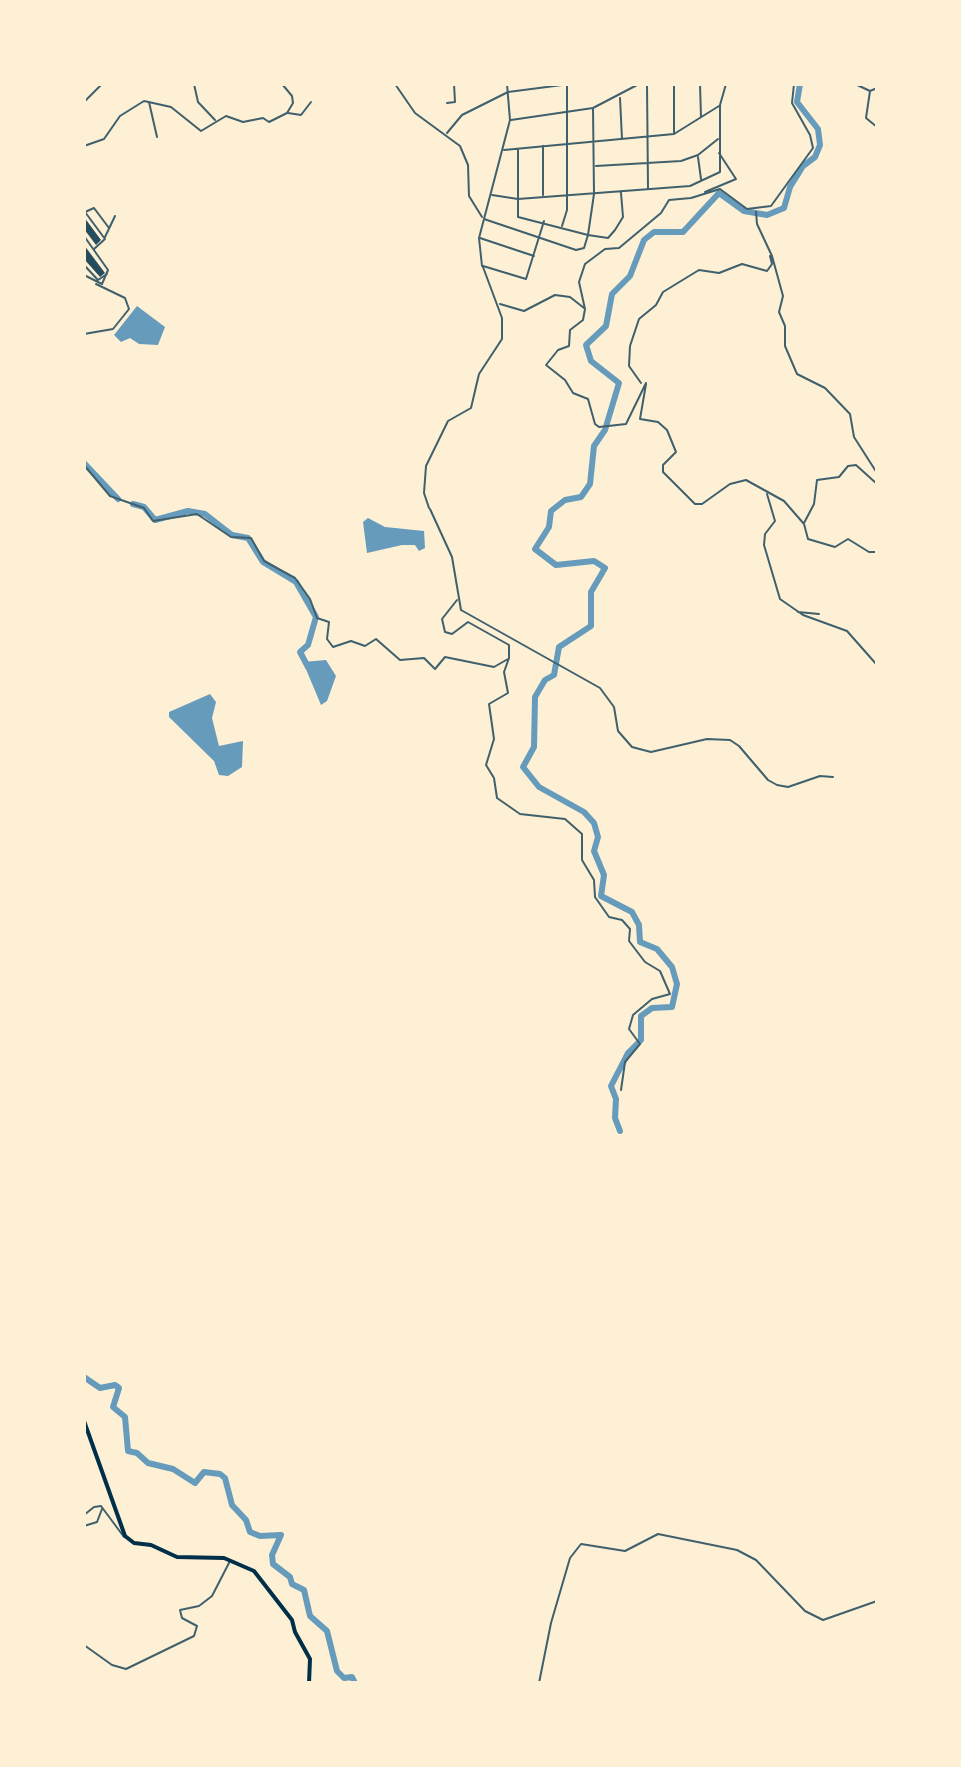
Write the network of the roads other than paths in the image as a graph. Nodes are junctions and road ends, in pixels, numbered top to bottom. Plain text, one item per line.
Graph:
1 (102, 84) edge
2 (194, 84) edge
3 (282, 84) edge
4 (397, 84) edge
5 (454, 84) edge
6 (507, 84) edge
7 (568, 84) edge
8 (639, 84) edge
9 (647, 84) edge
10 (674, 84) edge
11 (700, 84) edge
12 (726, 84) edge
13 (794, 84) edge
14 (855, 84) edge
15 (877, 88) edge
16 (870, 91) junction
17 (508, 92) junction
18 (620, 97) junction
19 (149, 101) junction
20 (84, 102) edge
21 (311, 102) dead end
22 (447, 103) dead end
23 (720, 105) junction
24 (593, 108) junction
25 (287, 113) junction
26 (567, 113) junction
27 (701, 118) junction
28 (510, 120) junction
29 (216, 121) junction
30 (877, 127) edge
31 (447, 133) junction
32 (674, 134) junction
33 (157, 137) dead end
34 (647, 137) junction
35 (622, 139) junction
36 (718, 139) junction
37 (568, 141) junction
38 (594, 141) junction
39 (543, 145) junction
40 (84, 146) edge
41 (518, 149) junction
42 (504, 150) junction
43 (719, 153) junction
44 (698, 155) junction
45 (647, 164) junction
46 (594, 167) junction
47 (701, 180) junction
48 (648, 189) junction
49 (621, 192) junction
50 (704, 192) junction
51 (594, 194) junction
52 (492, 195) junction
53 (567, 195) junction
54 (543, 197) junction
55 (518, 199) junction
56 (756, 213) junction
57 (115, 216) dead end
58 (483, 218) junction
59 (544, 221) junction
60 (561, 227) junction
61 (109, 228) junction
62 (588, 235) junction
63 (84, 236) edge
64 (479, 238) junction
65 (539, 238) junction
66 (105, 239) junction
67 (86, 242) edge
68 (94, 249) junction
69 (768, 251) junction
70 (534, 256) junction
71 (84, 265) edge
72 (482, 266) junction
73 (108, 273) junction
74 (84, 275) edge
75 (96, 284) junction
76 (498, 305) junction
77 (585, 309) junction
78 (84, 334) edge
79 (642, 384) junction
80 (84, 465) edge
81 (877, 473) edge
82 (877, 484) edge
83 (768, 493) junction
84 (804, 524) junction
85 (877, 552) edge
86 (877, 560) edge
87 (457, 600) junction
88 (797, 612) junction
89 (819, 614) dead end
90 (509, 658) junction
91 (877, 665) edge
92 (833, 777) dead end
93 (621, 1090) dead end
94 (84, 1421) edge
95 (102, 1508) junction
96 (84, 1515) edge
97 (84, 1526) edge
98 (125, 1536) junction
99 (231, 1560) junction
100 (877, 1601) edge
101 (84, 1645) edge
102 (309, 1683) edge
103 (539, 1683) edge

1 - 20 street
2 - 29 street
3 - 25 street
4 - 31 street
5 - 22 street
6 - 17 street
7 - 17 street
7 - 26 street
8 - 18 street
9 - 34 street
10 - 32 street
11 - 27 street
12 - 23 street
13 - 56 street
14 - 16 street
15 - 16 street
16 - 30 street
17 - 28 street
17 - 31 street
18 - 24 street
18 - 35 street
19 - 29 street
19 - 33 street
19 - 40 street
21 - 25 street
23 - 27 street
23 - 36 street
24 - 26 street
24 - 38 street
25 - 29 street
26 - 28 street
26 - 37 street
27 - 32 street
28 - 42 street
31 - 58 street
32 - 34 street
34 - 35 street
34 - 45 street
35 - 38 street
36 - 43 street
36 - 44 street
37 - 38 street
37 - 39 street
37 - 53 street
38 - 46 street
39 - 41 street
39 - 54 street
41 - 42 street
41 - 55 street
42 - 52 street
43 - 47 street
43 - 50 street
44 - 45 street
44 - 47 street
45 - 46 street
45 - 48 street
46 - 51 street
47 - 48 street
48 - 49 street
49 - 51 street
49 - 62 street
50 - 56 street
50 - 77 street
51 - 53 street
51 - 62 street
52 - 55 street
52 - 58 street
53 - 54 street
53 - 60 street
54 - 55 street
55 - 59 street
56 - 69 street
57 - 61 street
58 - 64 street
58 - 65 street
59 - 60 street
59 - 65 street
60 - 62 street
61 - 66 street
61 - 66 street
62 - 65 street
63 - 67 street
64 - 70 street
64 - 72 street
65 - 70 street
66 - 68 street
67 - 68 street
68 - 73 street
69 - 79 street
69 - 81 street
70 - 72 street
71 - 73 street
72 - 76 street
73 - 75 street
74 - 75 street
75 - 78 street
76 - 77 street
76 - 87 street
77 - 79 street
79 - 83 street
80 - 90 street
82 - 84 street
83 - 84 street
83 - 88 street
84 - 85 street
85 - 86 street
87 - 90 street
87 - 92 street
88 - 89 street
88 - 91 street
90 - 93 street
94 - 98 highway
95 - 96 street
95 - 97 street
95 - 98 street
98 - 99 highway
99 - 101 street
99 - 102 highway
100 - 103 street

